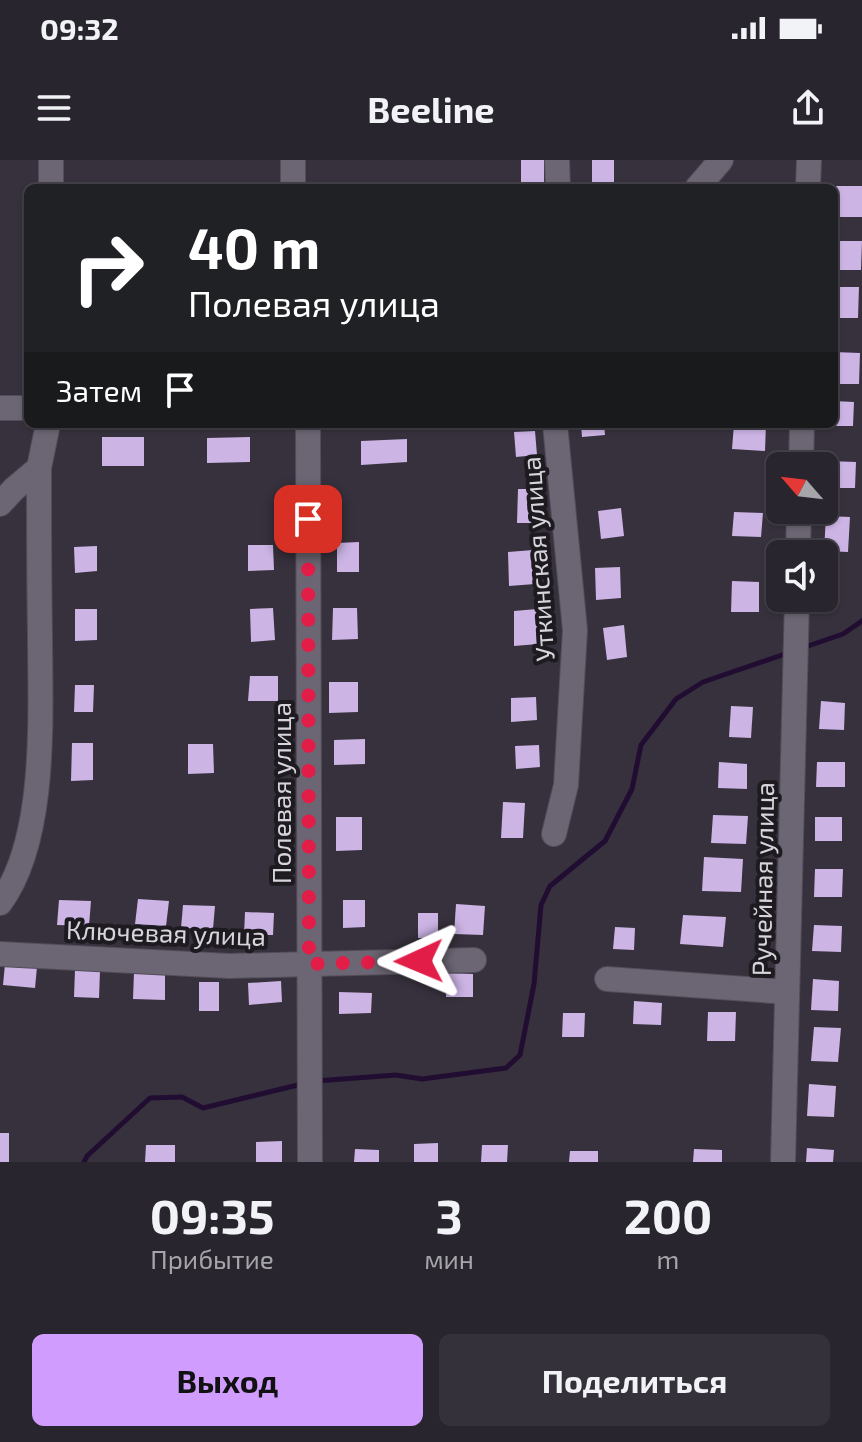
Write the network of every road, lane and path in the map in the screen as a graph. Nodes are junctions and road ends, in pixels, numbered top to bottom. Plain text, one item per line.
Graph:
1 (51, 160) edge
2 (293, 160) edge
3 (557, 160) edge
4 (721, 160) edge
5 (809, 160) edge
6 (51, 184) edge
7 (293, 184) edge
8 (558, 184) edge
9 (700, 184) edge
10 (808, 184) edge
11 (0, 408) edge
12 (24, 408) edge
13 (47, 428) edge
14 (308, 428) edge
15 (555, 428) edge
16 (802, 428) edge
17 (801, 452) edge
18 (39, 468) junction
19 (0, 504) edge
20 (797, 612) edge
21 (554, 834) dead end
22 (0, 903) edge
23 (0, 954) edge
24 (474, 960) dead end
25 (309, 964) junction
26 (607, 979) dead end
27 (787, 992) junction
28 (310, 1162) edge
29 (783, 1162) edge

1 - 6 street
2 - 7 street
3 - 8 street
4 - 9 street
5 - 10 street
11 - 12 street
13 - 18 street
14 - 25 street, Полевая улица
15 - 21 street, Уткинская улица
16 - 17 street
18 - 19 street
18 - 22 street
20 - 27 street, Ручейная улица
23 - 25 street, Ключевая улица
24 - 25 street, Ключевая улица
25 - 28 street, Полевая улица
26 - 27 street
27 - 29 street, Ручейная улица

